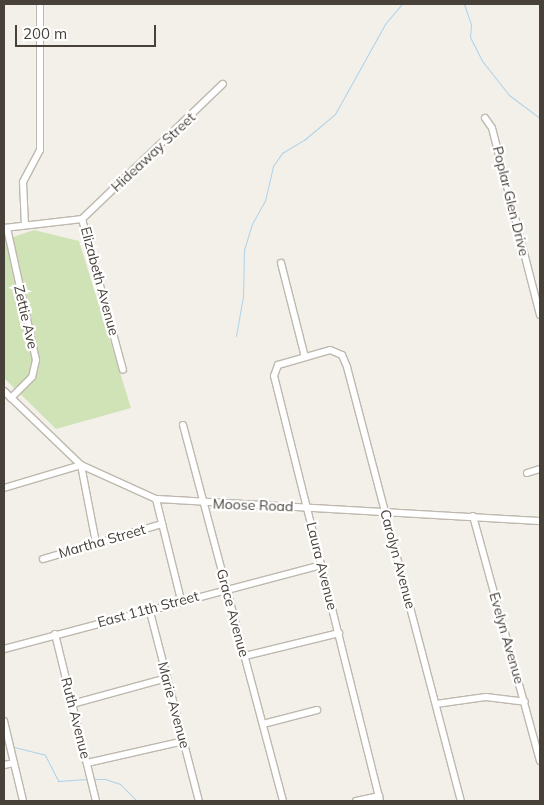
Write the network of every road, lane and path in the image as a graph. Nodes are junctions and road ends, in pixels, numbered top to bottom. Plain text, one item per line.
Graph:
1 (40, 4) edge
2 (223, 84) dead end
3 (485, 118) dead end
4 (82, 218) junction
5 (25, 225) junction
6 (5, 228) edge
7 (281, 263) dead end
8 (540, 315) edge
9 (305, 357) junction
10 (123, 370) dead end
11 (4, 391) edge
12 (11, 398) junction
13 (183, 425) dead end
14 (81, 466) junction
15 (540, 469) edge
16 (527, 473) dead end
17 (4, 488) edge
18 (156, 499) junction
19 (204, 502) junction
20 (307, 507) junction
21 (385, 511) junction
22 (472, 516) junction
23 (540, 520) edge
24 (162, 524) junction
25 (96, 542) junction
26 (43, 558) dead end
27 (322, 565) junction
28 (227, 588) junction
29 (181, 600) junction
30 (149, 608) junction
31 (339, 633) junction
32 (55, 634) junction
33 (4, 649) edge
34 (244, 656) junction
35 (167, 678) junction
36 (524, 702) junction
37 (72, 704) junction
38 (436, 704) junction
39 (316, 710) dead end
40 (4, 721) edge
41 (263, 724) junction
42 (184, 741) junction
43 (540, 761) edge
44 (14, 763) junction
45 (87, 763) junction
46 (4, 765) edge
47 (379, 799) edge
48 (23, 801) edge
49 (96, 801) edge
50 (198, 801) edge
51 (283, 801) edge
52 (356, 801) edge
53 (461, 801) edge

1 - 5 street
2 - 4 street, Hideaway Street
3 - 8 street, Poplar Glen Drive
4 - 5 street, Elizabeth Avenue
4 - 10 street, Elizabeth Avenue
5 - 6 street, Elizabeth Avenue
6 - 12 street, Zettie Ave
7 - 9 street
9 - 20 street, Laura Avenue
9 - 21 street, Carolyn Avenue
11 - 12 street, Moose Road
12 - 14 street, Moose Road
13 - 19 street, Grace Avenue
14 - 17 street
14 - 18 street, Moose Road
14 - 25 street
15 - 16 street
18 - 19 street, Moose Road
18 - 24 street
19 - 20 street, Moose Road
19 - 28 street, Grace Avenue
20 - 21 street, Moose Road
20 - 27 street, Laura Avenue
21 - 22 street, Moose Road
21 - 38 street, Carolyn Avenue
22 - 23 street, Moose Road
22 - 36 street, Evelyn Avenue
24 - 25 street, Martha Street
24 - 29 street
25 - 26 street, Martha Street
27 - 28 street, East 11th Street
27 - 31 street, Laura Avenue
28 - 29 street, East 11th Street
28 - 34 street, Grace Avenue
29 - 30 street, East 11th Street
30 - 32 street, East 11th Street
30 - 35 street, Marie Avenue
31 - 34 street
31 - 47 street, Laura Avenue
32 - 33 street, East 11th Street
32 - 37 street, Ruth Avenue
34 - 41 street, Grace Avenue
35 - 37 street
35 - 42 street, Marie Avenue
36 - 38 street
36 - 43 street, Evelyn Avenue
37 - 45 street, Ruth Avenue
38 - 53 street, Carolyn Avenue
39 - 41 street
40 - 44 street
41 - 51 street, Grace Avenue
42 - 45 street
42 - 50 street, Marie Avenue
44 - 46 street
44 - 48 street
45 - 49 street, Ruth Avenue
47 - 52 street

